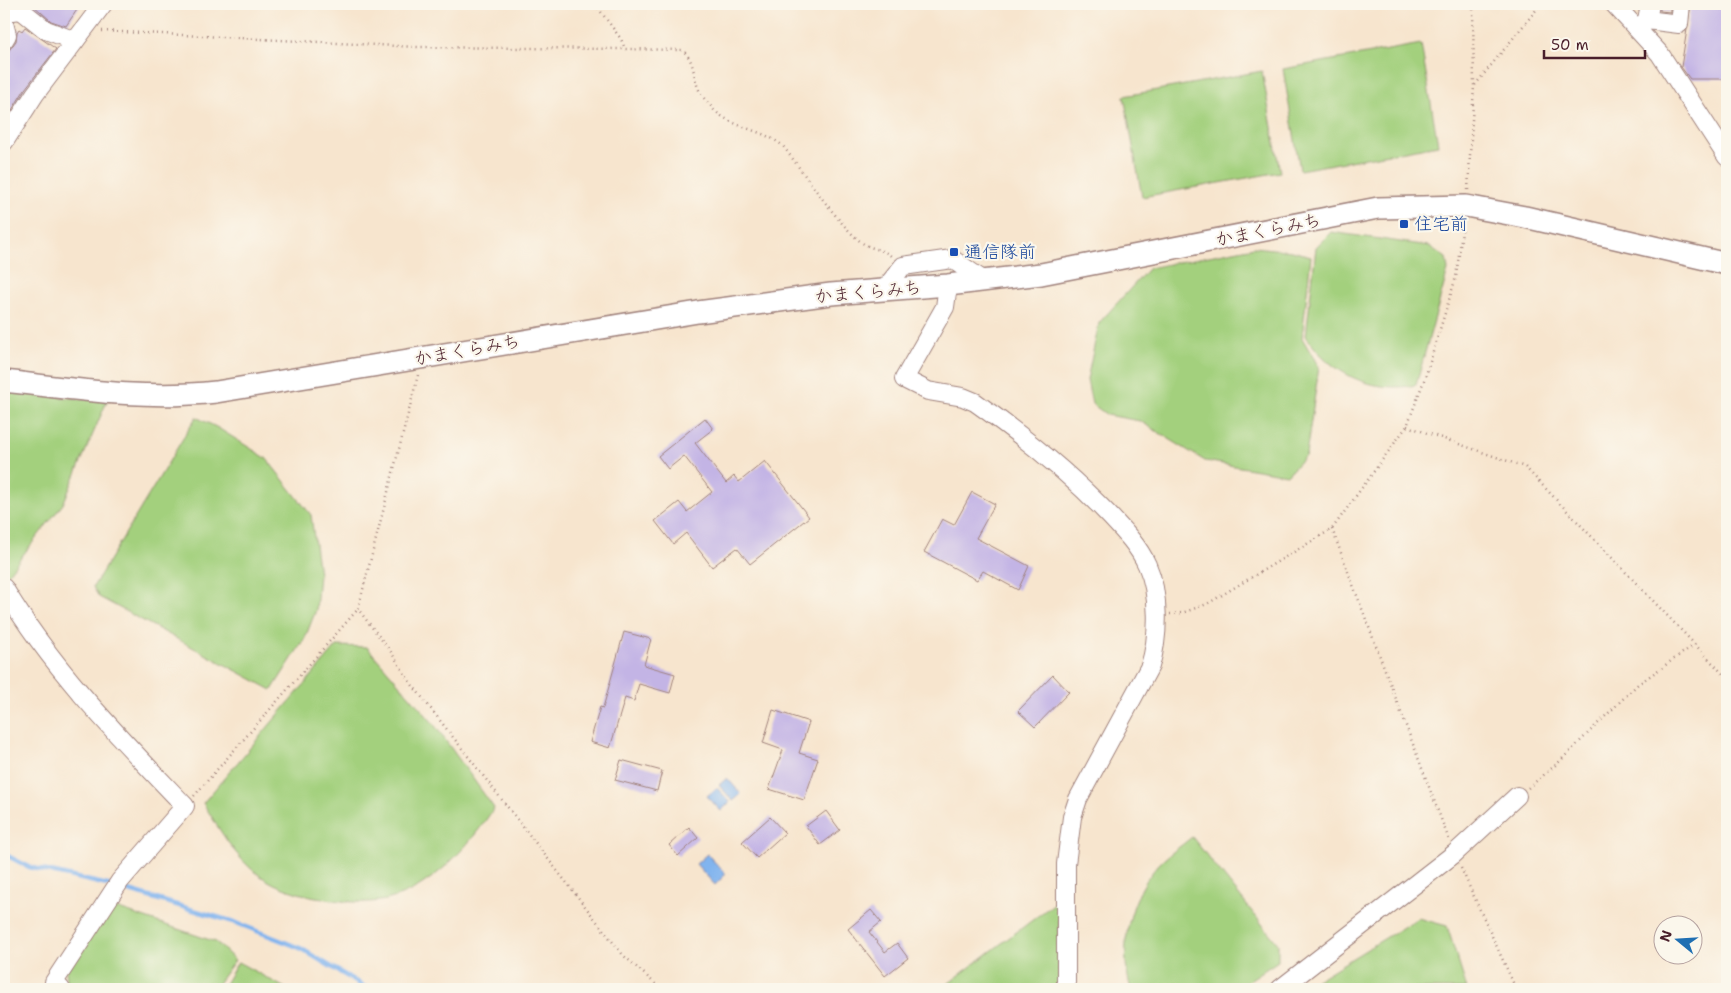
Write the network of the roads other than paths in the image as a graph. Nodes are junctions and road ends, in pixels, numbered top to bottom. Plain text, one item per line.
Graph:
1 (103, 4) edge
2 (1614, 4) edge
3 (1680, 4) edge
4 (16, 9) edge
5 (1645, 18) edge
6 (4, 23) edge
7 (79, 35) junction
8 (4, 40) edge
9 (4, 142) edge
10 (1727, 157) edge
11 (1727, 264) edge
12 (984, 281) junction
13 (948, 286) junction
14 (884, 290) junction
15 (4, 381) edge
16 (4, 588) edge
17 (1518, 796) road end
18 (61, 989) edge
19 (1066, 989) edge
20 (1280, 989) edge

1 - 7 street
2 - 5 street
3 - 5 street
4 - 7 street
5 - 10 street
6 - 8 street
7 - 9 street
11 - 12 main road, かまくらみち
12 - 13 main road, かまくらみち
12 - 14 street
13 - 14 main road, かまくらみち
13 - 19 street
14 - 15 main road, かまくらみち
16 - 18 street
17 - 20 street

